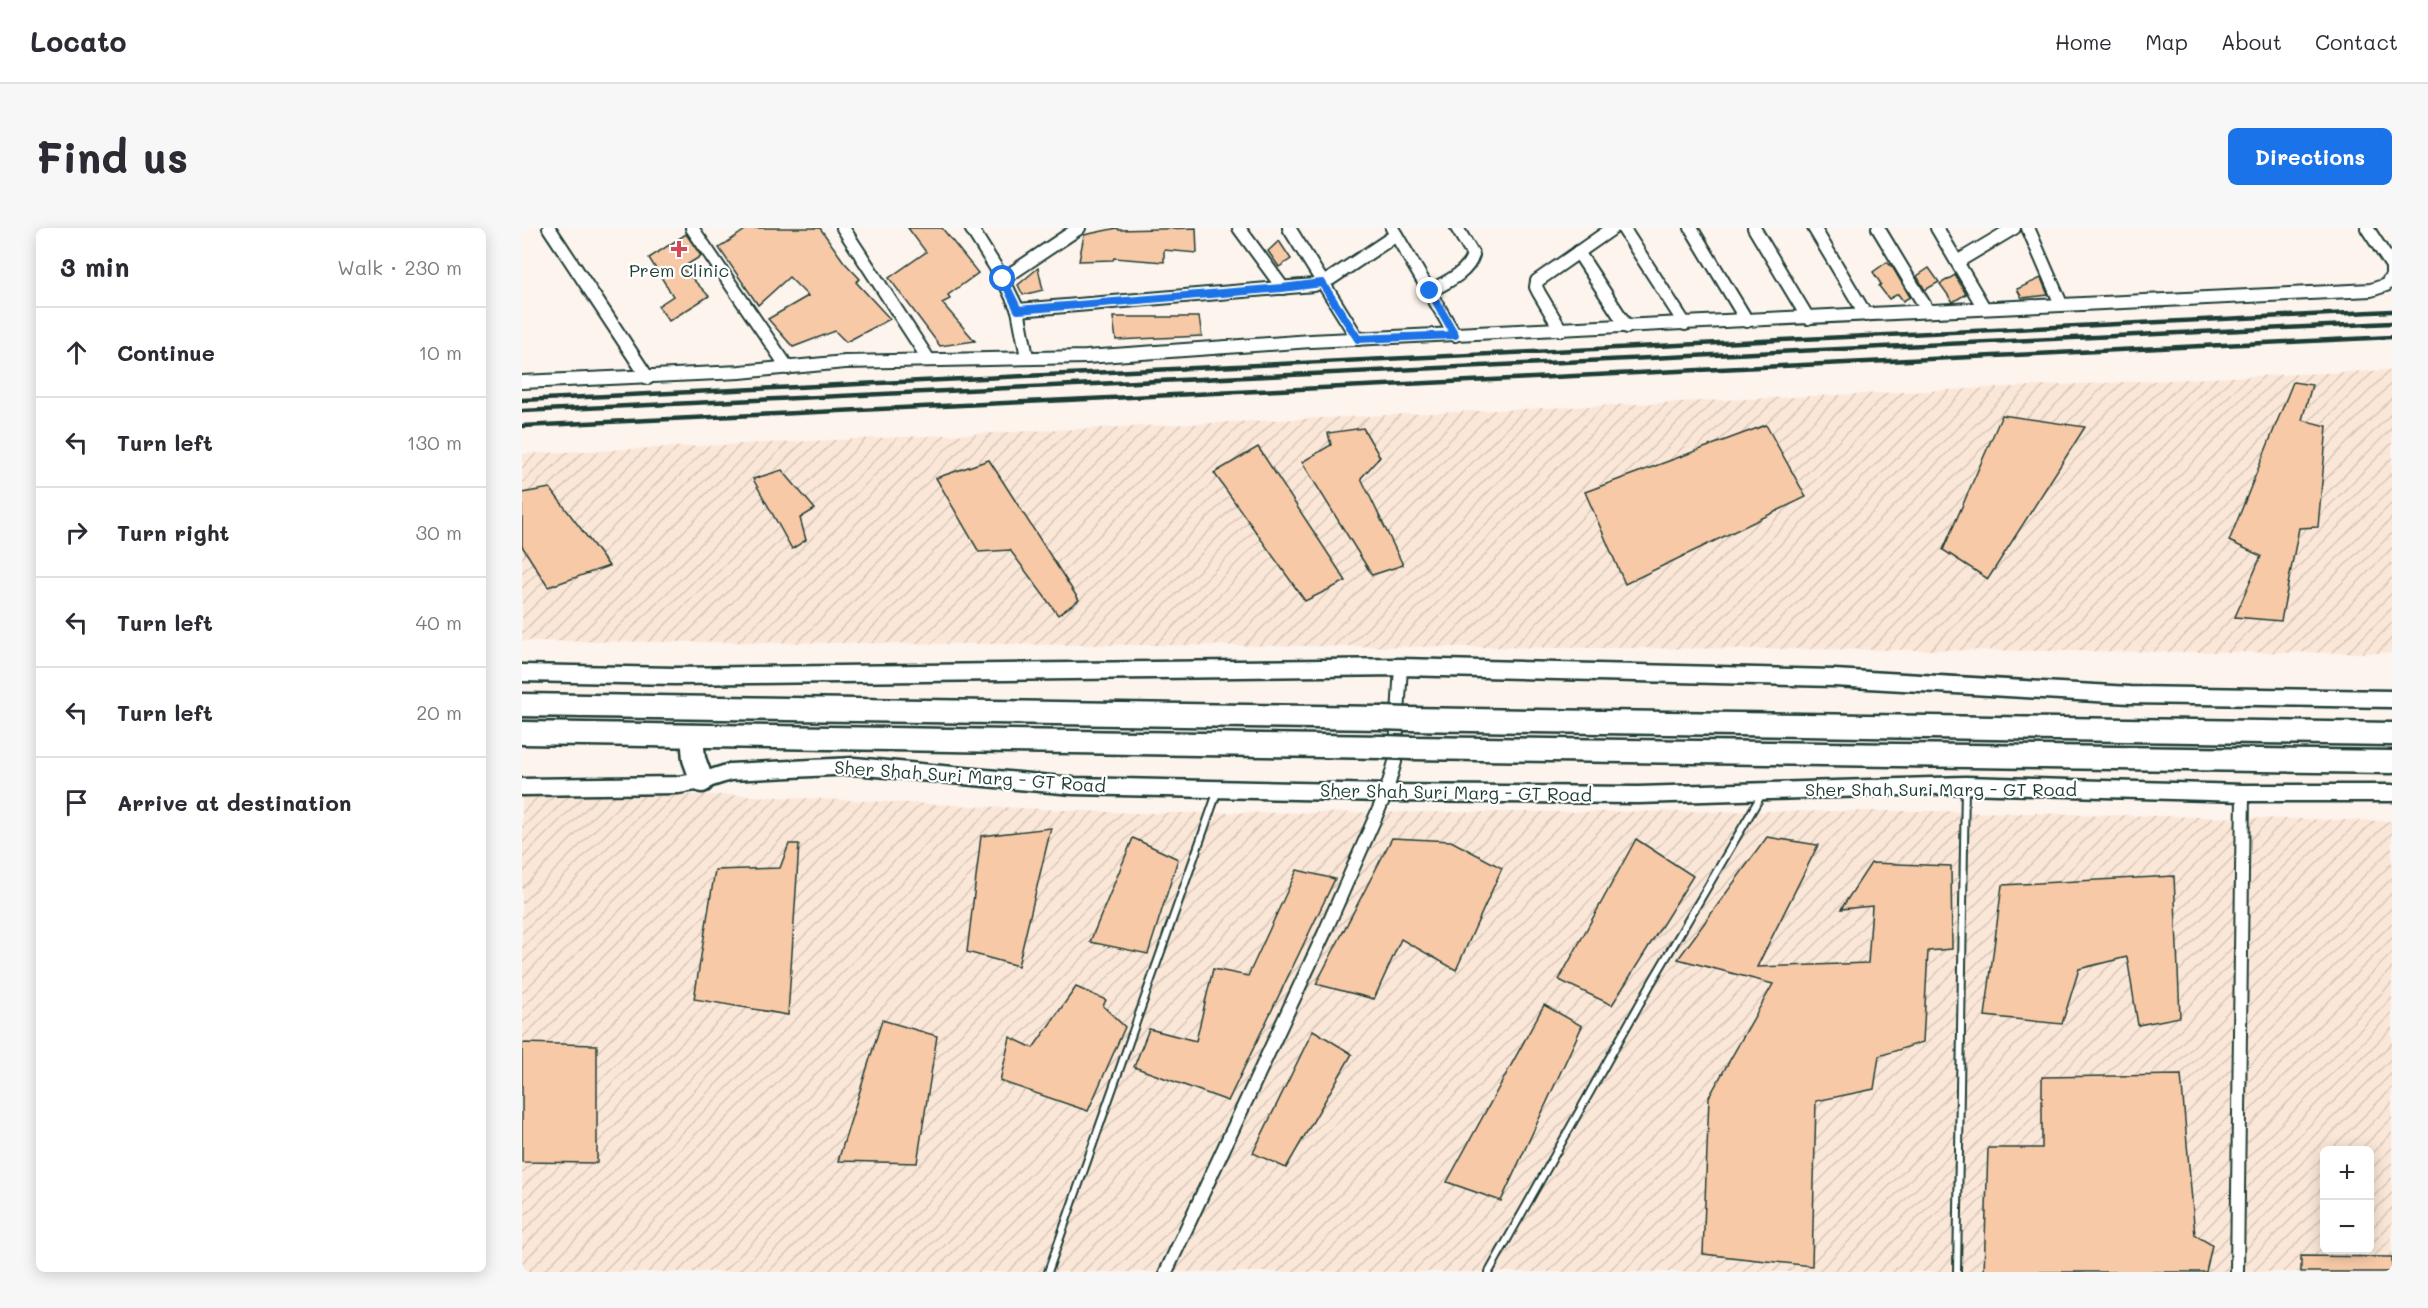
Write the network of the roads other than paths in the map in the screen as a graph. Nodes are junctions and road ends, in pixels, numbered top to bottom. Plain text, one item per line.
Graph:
1 (549, 228) edge
2 (692, 228) edge
3 (843, 228) edge
4 (971, 228) edge
5 (1079, 228) edge
6 (1239, 228) edge
7 (1289, 228) edge
8 (1457, 228) edge
9 (1613, 228) edge
10 (1623, 228) edge
11 (1690, 228) edge
12 (1754, 228) edge
13 (1814, 228) edge
14 (1878, 228) edge
15 (1937, 228) edge
16 (2014, 228) edge
17 (2028, 228) edge
18 (2367, 228) edge
19 (1394, 232) edge
20 (1578, 252) junction
21 (1957, 262) junction
22 (2392, 275) edge
23 (1003, 279) junction
24 (1322, 283) junction
25 (1282, 288) junction
26 (1430, 291) junction
27 (2061, 304) junction
28 (1984, 308) junction
29 (1018, 310) junction
30 (1928, 311) junction
31 (1866, 315) junction
32 (1808, 318) junction
33 (1747, 321) junction
34 (1685, 324) junction
35 (1627, 327) junction
36 (1561, 330) junction
37 (1455, 335) junction
38 (1358, 339) junction
39 (1027, 357) junction
40 (929, 360) junction
41 (788, 368) junction
42 (648, 378) junction
43 (522, 382) edge
44 (1401, 667) junction
45 (522, 673) edge
46 (2392, 699) edge
47 (522, 705) edge
48 (522, 734) edge
49 (2392, 734) edge
50 (692, 736) junction
51 (2392, 762) edge
52 (702, 781) junction
53 (1965, 786) junction
54 (522, 787) edge
55 (1218, 789) junction
56 (1764, 791) junction
57 (1386, 793) junction
58 (2243, 793) junction
59 (2392, 793) edge
60 (1048, 1272) edge
61 (1166, 1272) edge
62 (1489, 1272) edge
63 (1957, 1272) edge
64 (2237, 1272) edge

1 - 42 street
2 - 41 street
3 - 40 street
4 - 23 street
5 - 23 street
6 - 25 street
7 - 24 street
8 - 26 street
9 - 20 street
10 - 34 street
11 - 33 street
12 - 32 street
13 - 31 street
14 - 30 street
15 - 21 street
16 - 21 street
17 - 27 street
18 - 22 street
19 - 24 street
19 - 26 street
20 - 35 street
20 - 36 street
21 - 28 street
22 - 27 street
23 - 29 street
24 - 25 street
24 - 38 street
25 - 29 street
26 - 37 street
27 - 28 street
28 - 30 street
29 - 39 street
30 - 31 street
31 - 32 street
32 - 33 street
33 - 34 street
34 - 35 street
35 - 36 street
36 - 37 street
37 - 38 street
38 - 39 street
39 - 40 street
40 - 41 street
41 - 42 street
42 - 43 street
44 - 45 street
44 - 46 street
44 - 57 street
47 - 49 highway, bridge
48 - 50 highway, Sher Shah Suri Marg - GT Road
50 - 51 highway, Sher Shah Suri Marg - GT Road, bridge
50 - 52 highway
52 - 54 street, Sher Shah Suri Marg - GT Road
52 - 55 street, Sher Shah Suri Marg - GT Road
53 - 56 street, Sher Shah Suri Marg - GT Road
53 - 58 street, Sher Shah Suri Marg - GT Road
53 - 63 lane
55 - 57 street, Sher Shah Suri Marg - GT Road
55 - 60 lane
56 - 57 street, Sher Shah Suri Marg - GT Road
56 - 62 lane
57 - 61 street
58 - 59 street, Sher Shah Suri Marg - GT Road
58 - 64 street

